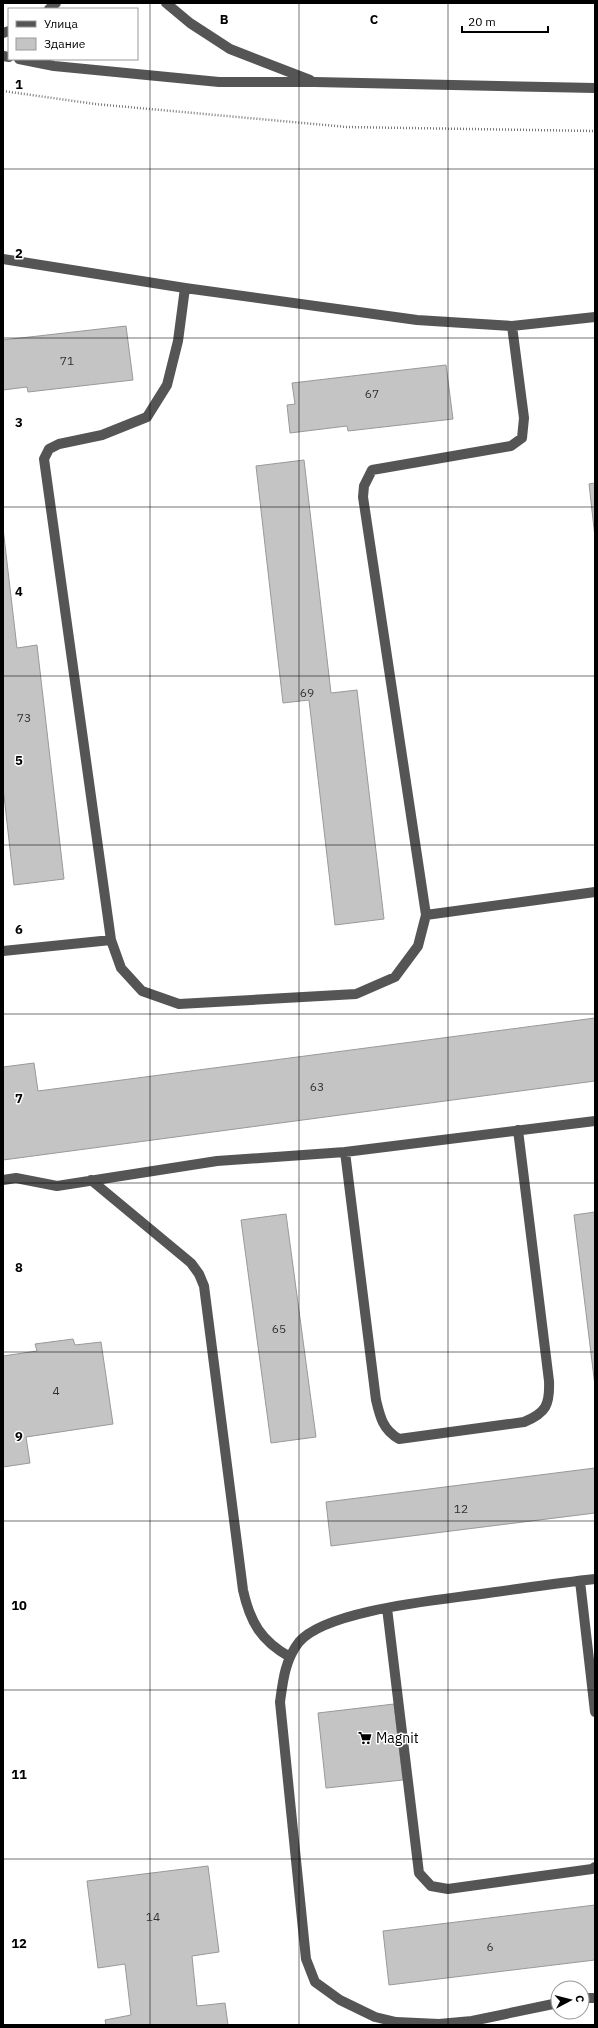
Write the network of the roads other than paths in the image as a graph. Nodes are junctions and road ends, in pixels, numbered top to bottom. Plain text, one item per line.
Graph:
1 (166, 3) edge
2 (24, 60) edge
3 (315, 82) junction
4 (595, 88) edge
5 (3, 259) edge
6 (185, 288) junction
7 (595, 317) edge
8 (512, 326) junction
9 (595, 892) edge
10 (426, 915) junction
11 (111, 940) junction
12 (3, 950) edge
13 (595, 1121) edge
14 (518, 1130) junction
15 (345, 1152) junction
16 (3, 1180) edge
17 (91, 1180) junction
18 (595, 1579) edge
19 (580, 1581) junction
20 (387, 1608) junction
21 (290, 1657) junction
22 (595, 1712) edge
23 (595, 1867) edge
24 (550, 2005) edge
25 (439, 2024) edge

1 - 3 street
2 - 3 street
3 - 4 street
5 - 6 street
6 - 8 street
6 - 11 street
7 - 8 street
8 - 10 street
9 - 10 street
10 - 11 street
11 - 12 street
13 - 14 street
14 - 15 street
14 - 15 street
15 - 17 street
16 - 17 street
17 - 21 street
18 - 19 street
19 - 20 street
19 - 22 street
20 - 21 street
20 - 23 street
21 - 25 street
24 - 25 street

